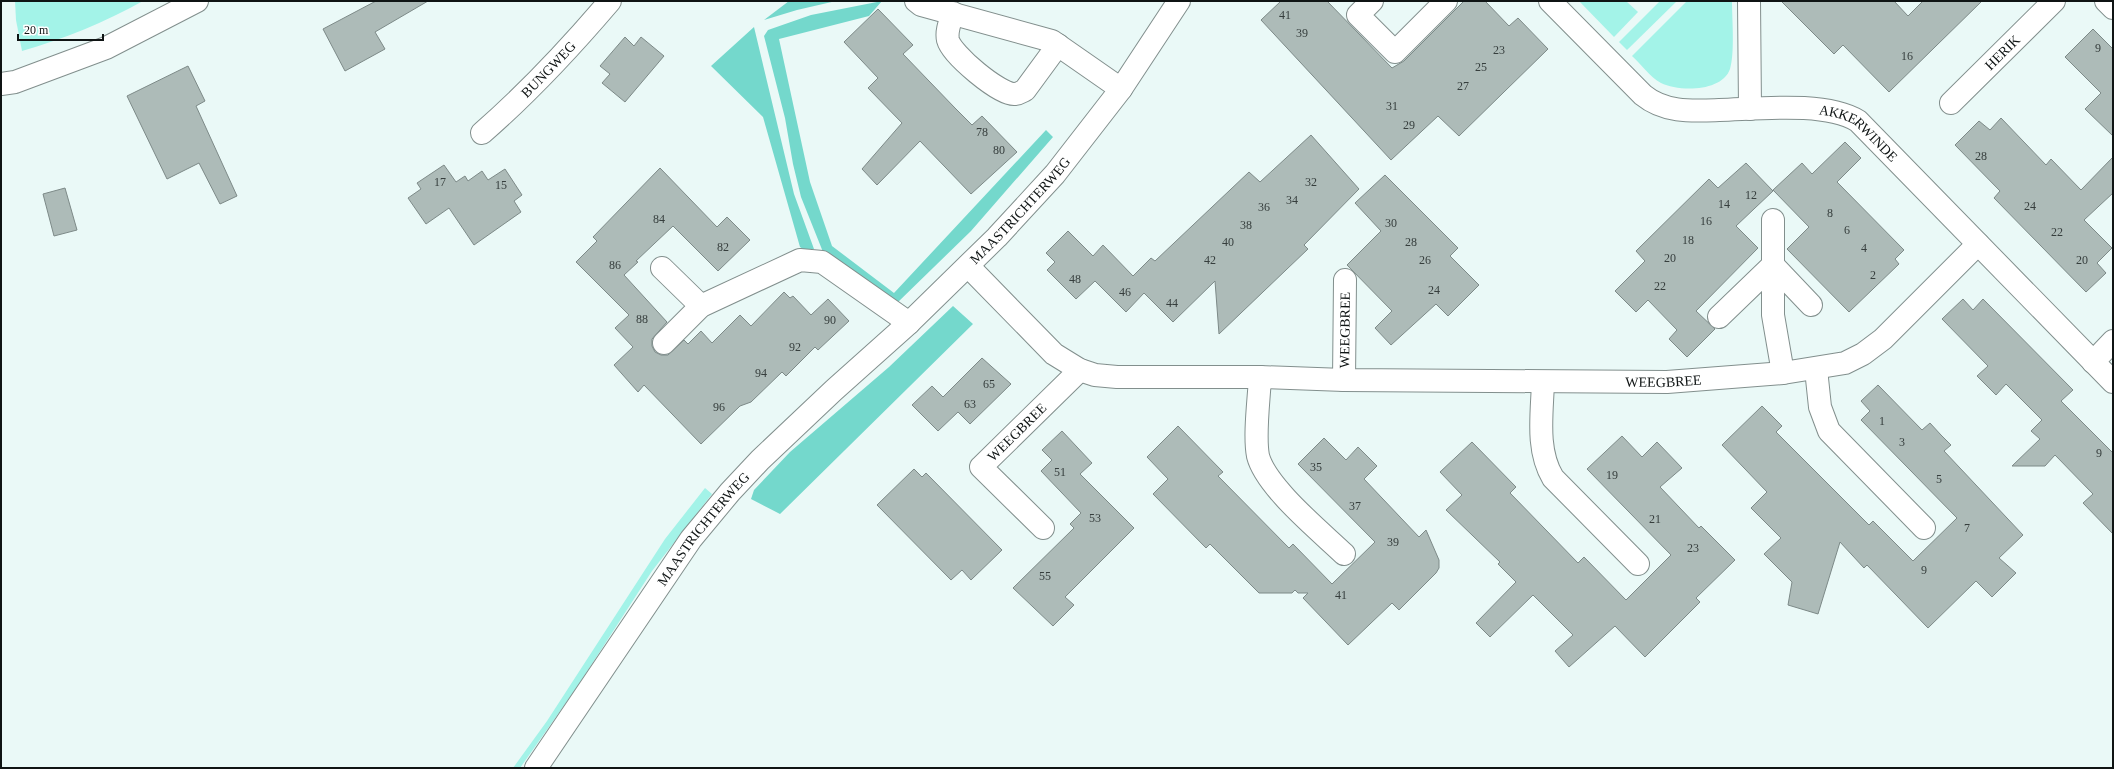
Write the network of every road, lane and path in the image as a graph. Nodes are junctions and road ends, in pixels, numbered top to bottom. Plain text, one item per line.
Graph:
1 (197, 1) edge
2 (610, 1) edge
3 (916, 1) edge
4 (1179, 1) edge
5 (1372, 1) edge
6 (1446, 1) edge
7 (1550, 1) edge
8 (1749, 1) edge
9 (2054, 1) edge
10 (2106, 1) edge
11 (2113, 8) edge
12 (953, 13) junction
13 (1058, 45) junction
14 (8, 83) edge
15 (1121, 89) junction
16 (1950, 103) dead end
17 (1750, 109) junction
18 (482, 133) dead end
19 (1773, 220) dead end
20 (1978, 244) junction
21 (968, 266) junction
22 (1773, 266) junction
23 (662, 268) dead end
24 (1345, 280) dead end
25 (1747, 290) junction
26 (1811, 305) dead end
27 (701, 306) junction
28 (1773, 315) junction
29 (1719, 317) dead end
30 (909, 324) junction
31 (2113, 341) edge
32 (664, 343) dead end
33 (2093, 362) junction
34 (1816, 368) junction
35 (1080, 370) junction
36 (1783, 373) junction
37 (1260, 377) junction
38 (1344, 380) junction
39 (1543, 382) junction
40 (2113, 382) edge
41 (1044, 528) dead end
42 (1924, 528) dead end
43 (1344, 554) dead end
44 (1638, 564) dead end
45 (536, 768) edge

1 - 14 street
2 - 18 street, BUNGWEG
3 - 12 street
4 - 15 street, MAASTRICHTERWEG
5 - 6 street
7 - 17 street, AKKERWINDE
8 - 17 street
9 - 16 street, HERIK
10 - 11 street
12 - 13 street
12 - 13 street
13 - 15 street
15 - 21 street, MAASTRICHTERWEG
17 - 20 street, AKKERWINDE
19 - 22 street
20 - 33 street, AKKERWINDE
20 - 34 street, WEEGBREE
21 - 30 street, MAASTRICHTERWEG
21 - 35 street, WEEGBREE
22 - 25 street
22 - 26 street
22 - 28 street
23 - 27 street
24 - 38 street, WEEGBREE
25 - 28 street
25 - 29 street
27 - 30 street
27 - 32 street
28 - 36 street
30 - 45 street, MAASTRICHTERWEG
31 - 33 street
33 - 40 street, AKKERWINDE
34 - 36 street, WEEGBREE
34 - 42 street
35 - 37 street, WEEGBREE
35 - 41 street, WEEGBREE
36 - 39 street, WEEGBREE
37 - 38 street, WEEGBREE
37 - 43 street
38 - 39 street, WEEGBREE
39 - 44 street

